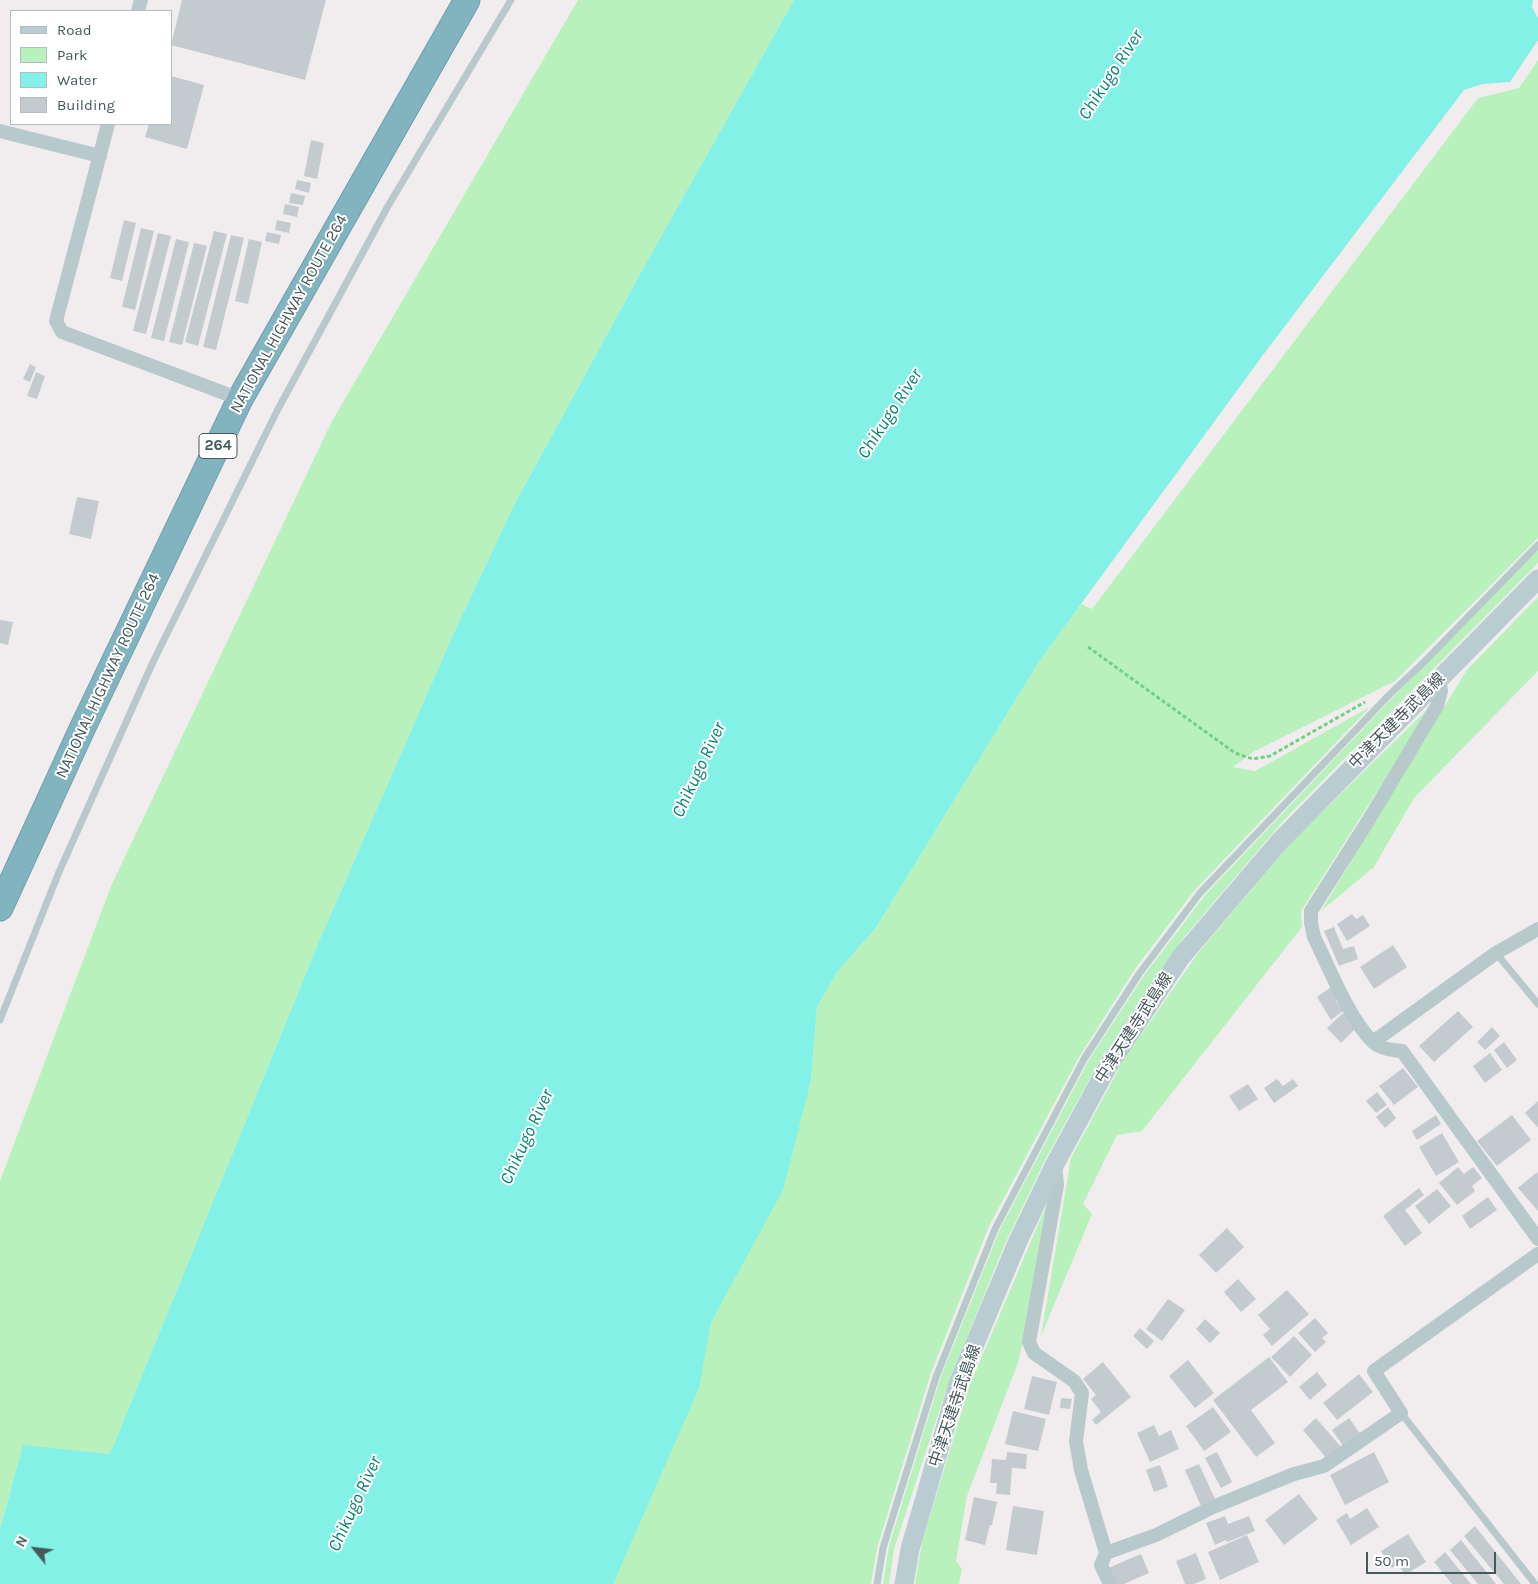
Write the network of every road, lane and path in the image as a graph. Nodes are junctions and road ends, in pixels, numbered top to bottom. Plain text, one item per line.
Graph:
1 (467, 0) edge
2 (511, 0) edge
3 (108, 125) edge
4 (0, 131) edge
5 (100, 156) junction
6 (240, 399) junction
7 (1538, 545) edge
8 (1538, 580) edge
9 (1088, 647) dead end
10 (1439, 678) junction
11 (1390, 694) junction
12 (2, 897) edge
13 (1538, 928) edge
14 (1496, 953) junction
15 (1538, 1004) edge
16 (0, 1020) edge
17 (1373, 1042) junction
18 (1055, 1164) junction
19 (1538, 1239) edge
20 (1538, 1254) edge
21 (1401, 1413) junction
22 (1106, 1553) junction
23 (877, 1584) edge
24 (904, 1584) edge
25 (1110, 1584) edge
26 (1535, 1584) edge

1 - 6 highway, NATIONAL HIGHWAY ROUTE 264 / 264
2 - 16 lane
3 - 5 street
4 - 5 street
5 - 6 street
6 - 12 highway, NATIONAL HIGHWAY ROUTE 264 / 264
7 - 11 lane
8 - 10 main road, 中津天建寺武島線
9 - 11 path
10 - 17 street
10 - 18 main road, 中津天建寺武島線
11 - 23 lane
13 - 14 street
14 - 15 lane
14 - 17 street
17 - 19 street
18 - 22 street
18 - 24 main road, 中津天建寺武島線
20 - 21 street
21 - 22 street
21 - 26 lane
22 - 25 street

